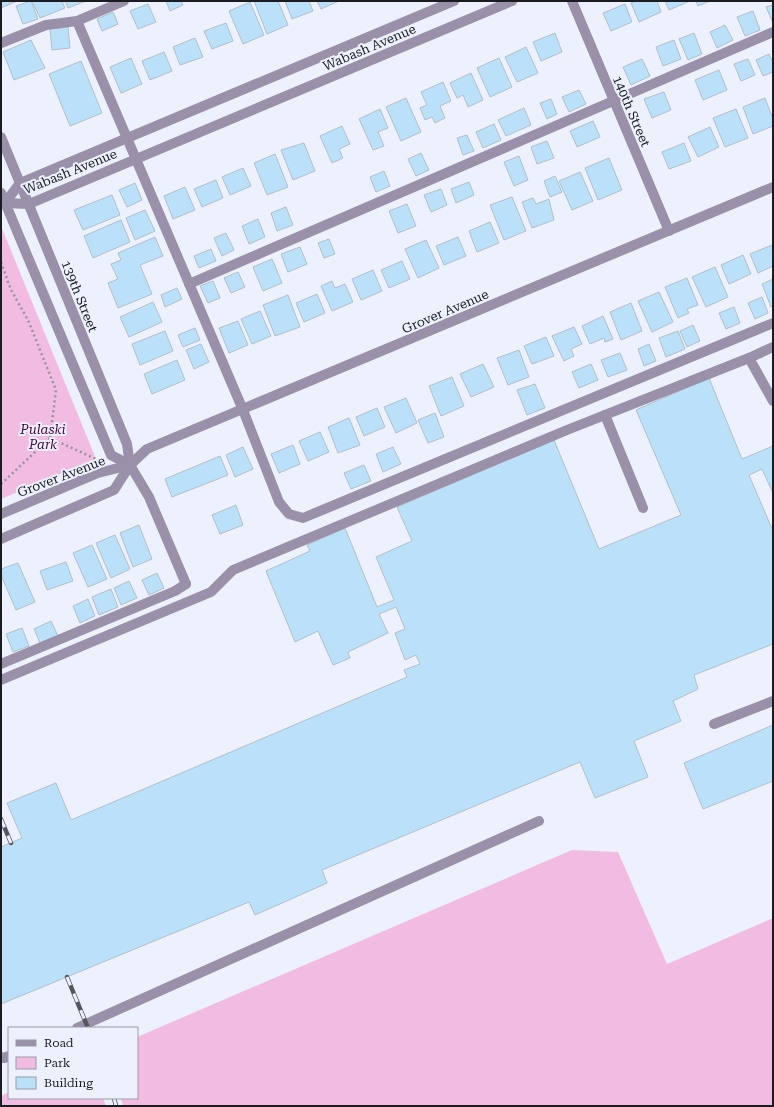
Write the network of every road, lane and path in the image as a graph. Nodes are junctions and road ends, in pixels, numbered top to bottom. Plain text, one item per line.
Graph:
1 (124, 1) edge
2 (454, 1) edge
3 (512, 1) edge
4 (572, 1) edge
5 (77, 21) junction
6 (773, 32) edge
7 (1, 43) edge
8 (614, 100) junction
9 (1, 137) edge
10 (128, 138) junction
11 (136, 158) junction
12 (20, 183) junction
13 (773, 187) edge
14 (1, 193) edge
15 (5, 203) junction
16 (29, 204) junction
17 (669, 231) junction
18 (1, 262) edge
19 (189, 284) junction
20 (773, 323) edge
21 (773, 347) edge
22 (749, 358) junction
23 (773, 401) edge
24 (243, 410) junction
25 (605, 414) junction
26 (50, 438) junction
27 (96, 458) dead end
28 (130, 465) junction
29 (1, 484) edge
30 (643, 508) dead end
31 (1, 514) edge
32 (1, 539) edge
33 (1, 664) edge
34 (1, 680) edge
35 (773, 702) edge
36 (714, 724) dead end
37 (539, 821) dead end
38 (79, 1027) edge

1 - 5 street
2 - 10 street, Wabash Avenue
3 - 11 street, Wabash Avenue
4 - 8 street, 140th Street
5 - 7 street
5 - 10 street
6 - 8 street
8 - 17 street, 140th Street
8 - 19 street
9 - 12 street, 139th Street
10 - 11 street
10 - 12 street, Wabash Avenue
11 - 16 street, Wabash Avenue
11 - 19 street
12 - 15 street, Wabash Avenue
12 - 16 street, 139th Street
13 - 17 street, Grover Avenue
14 - 15 street
15 - 16 street, Wabash Avenue
15 - 28 street
16 - 28 street, 139th Street
17 - 24 street, Grover Avenue
18 - 26 path
19 - 24 street
20 - 24 street
21 - 22 street
22 - 23 street
22 - 25 street
24 - 28 street, Grover Avenue
25 - 30 street
25 - 34 street
26 - 27 path
26 - 29 path
28 - 31 street, Grover Avenue
28 - 32 street, Grover Avenue
28 - 33 street, 139th Street
35 - 36 street
37 - 38 street

